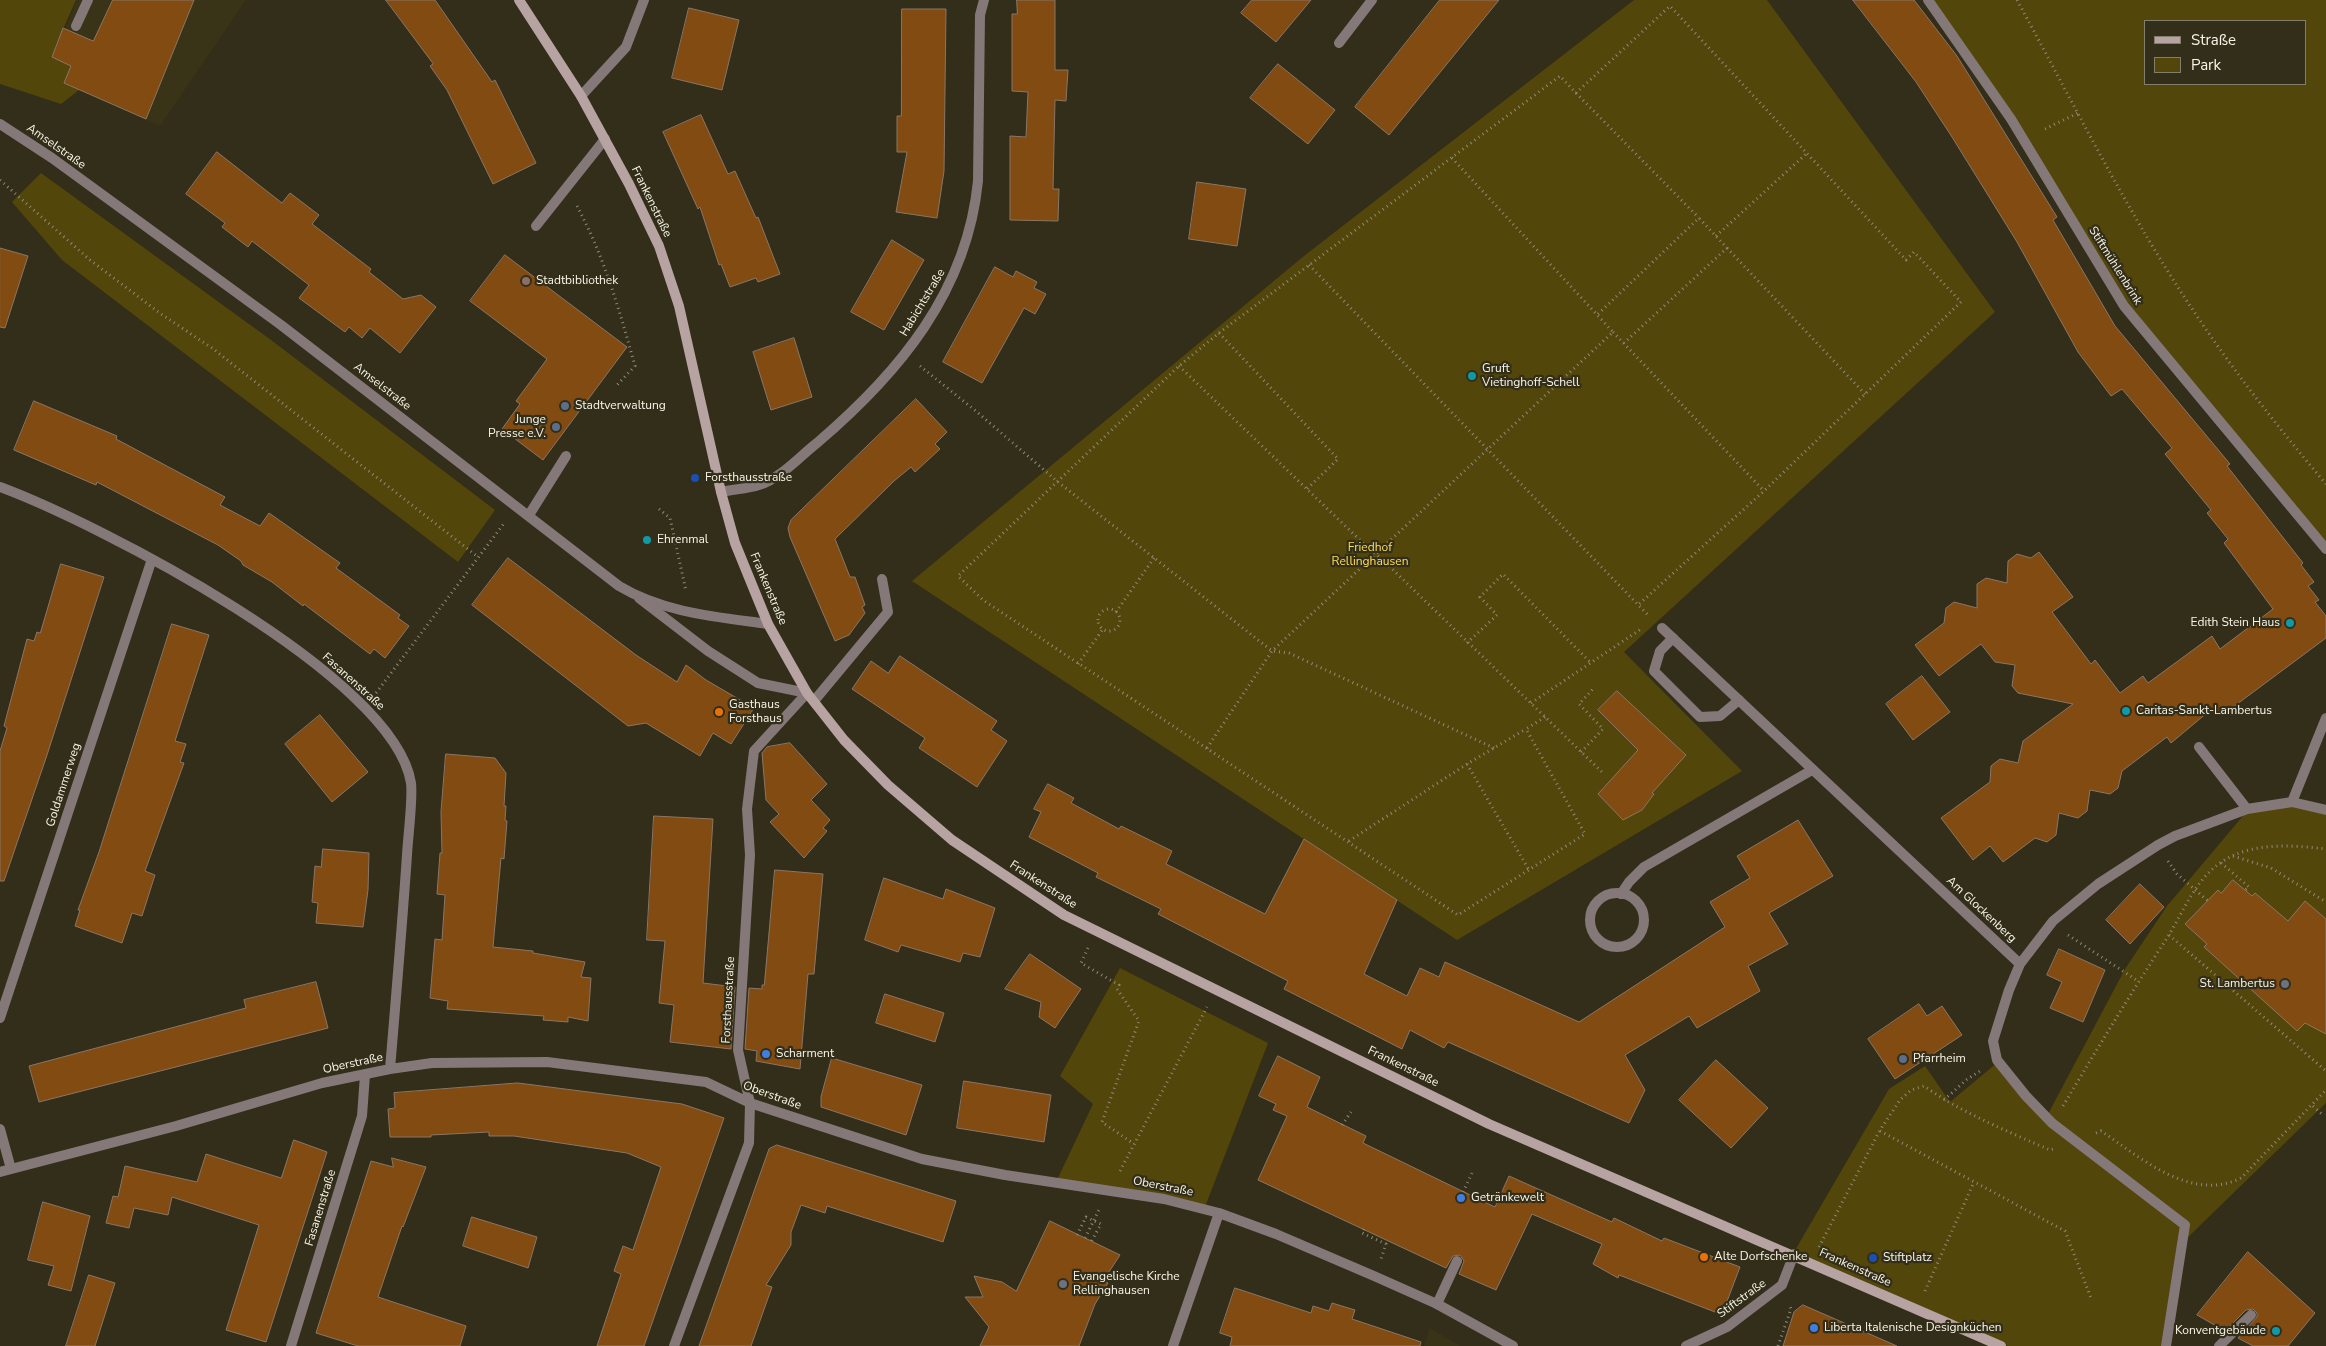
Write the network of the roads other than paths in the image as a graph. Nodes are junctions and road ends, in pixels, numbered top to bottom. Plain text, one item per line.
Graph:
1 (88, 0) edge
2 (519, 0) edge
3 (644, 0) edge
4 (984, 0) edge
5 (1372, 0) edge
6 (1928, 0) edge
7 (76, 26) dead end
8 (1339, 43) dead end
9 (581, 96) junction
10 (0, 124) edge
11 (605, 138) junction
12 (536, 226) dead end
13 (566, 456) dead end
14 (0, 487) edge
15 (721, 492) junction
16 (529, 515) junction
17 (2326, 549) edge
18 (152, 559) junction
19 (882, 579) dead end
20 (639, 598) junction
21 (768, 624) junction
22 (1658, 624) road end
23 (1673, 638) junction
24 (811, 697) junction
25 (1739, 700) junction
26 (2326, 718) edge
27 (2199, 747) dead end
28 (1812, 770) junction
29 (2292, 802) junction
30 (2247, 809) junction
31 (2326, 810) edge
32 (1621, 894) junction
33 (2020, 964) junction
34 (0, 1018) edge
35 (390, 1069) junction
36 (365, 1075) junction
37 (750, 1103) junction
38 (0, 1128) edge
39 (11, 1169) junction
40 (0, 1172) edge
41 (1219, 1213) junction
42 (1794, 1254) junction
43 (1457, 1261) dead end
44 (1437, 1304) junction
45 (2251, 1315) dead end
46 (292, 1346) edge
47 (674, 1346) edge
48 (1173, 1346) edge
49 (1513, 1346) edge
50 (1686, 1346) edge
51 (2001, 1346) edge
52 (2166, 1346) edge
53 (2219, 1346) edge

1 - 7 street
2 - 9 main road, Frankenstraße
3 - 9 street
4 - 15 street, Habichtstraße
5 - 8 street
6 - 17 street, Stiftmühlenbrink
9 - 11 main road, Frankenstraße
10 - 16 street, Amselstraße
11 - 12 street
11 - 15 main road, Frankenstraße
13 - 16 street
14 - 18 street, Fasanenstraße
15 - 21 main road, Frankenstraße
16 - 20 street, Amselstraße
18 - 34 street, Goldammerweg
18 - 35 street, Fasanenstraße
19 - 24 street, Forsthausstraße
20 - 21 street, Amselstraße
20 - 24 street
21 - 24 main road, Frankenstraße
22 - 23 street, Am Glockenberg
23 - 25 street, Am Glockenberg
23 - 25 street
24 - 37 street, Forsthausstraße
24 - 42 main road, Frankenstraße
25 - 28 street, Am Glockenberg
26 - 29 street
27 - 30 street
28 - 32 street
28 - 33 street, Am Glockenberg
29 - 30 street, Am Glockenberg
29 - 31 street, Am Glockenberg
30 - 33 street, Am Glockenberg
32 - 32 street
33 - 52 street
35 - 36 street, Oberstraße
35 - 37 street, Oberstraße
36 - 39 street, Oberstraße
36 - 46 street, Fasanenstraße
37 - 41 street, Oberstraße
37 - 47 street, Forsthausstraße
38 - 39 street
39 - 40 street, Oberstraße
41 - 44 street, Oberstraße
41 - 48 street
42 - 50 street, Stiftstraße
42 - 51 main road, Frankenstraße
43 - 44 street
44 - 49 street, Oberstraße
45 - 53 street

